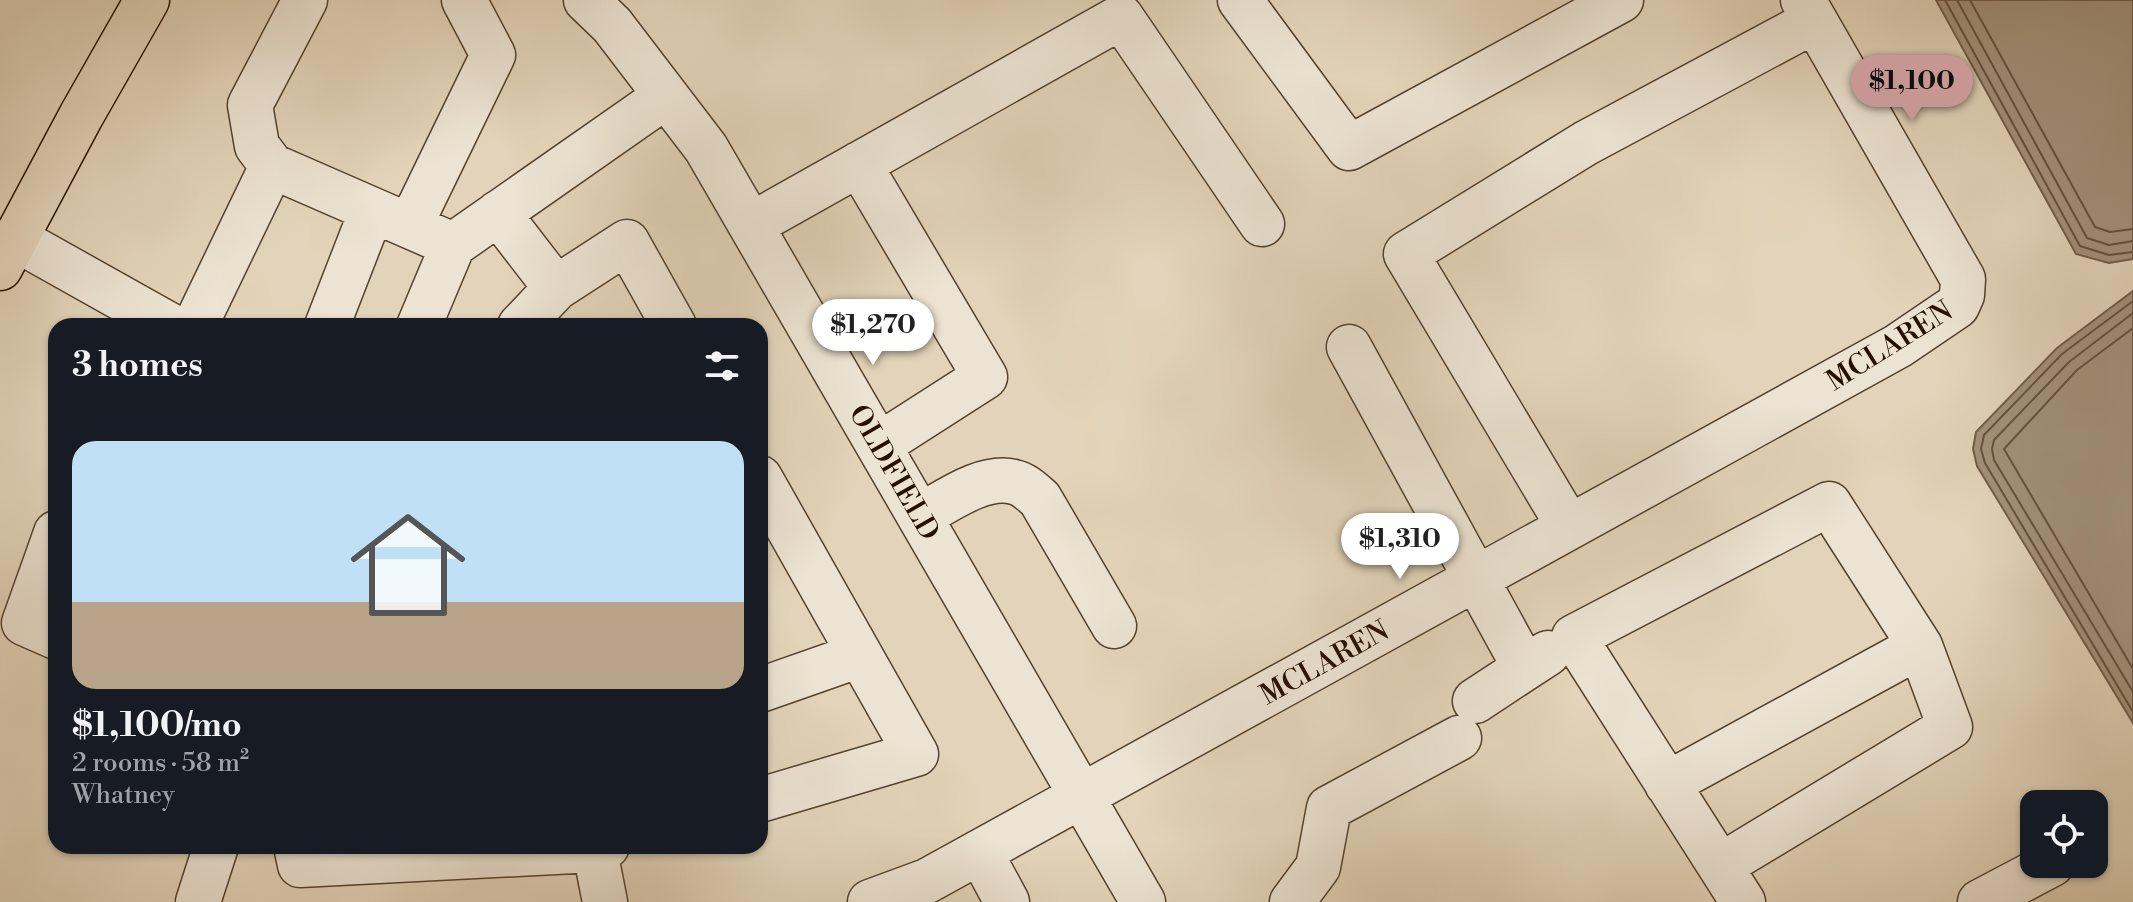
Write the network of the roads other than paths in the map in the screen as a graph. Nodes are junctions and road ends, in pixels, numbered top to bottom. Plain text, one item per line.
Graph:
1 (147, 0) edge
2 (305, 0) edge
3 (464, 0) edge
4 (1240, 0) edge
5 (1621, 0) edge
6 (611, 8) edge
7 (1809, 10) edge
8 (666, 96) junction
9 (859, 164) junction
10 (272, 166) junction
11 (498, 213) junction
12 (391, 218) junction
13 (1262, 224) dead end
14 (751, 225) junction
15 (453, 245) junction
16 (7, 253) edge
17 (556, 288) junction
18 (153, 318) edge
19 (199, 318) edge
20 (332, 318) edge
21 (422, 318) edge
22 (528, 318) edge
23 (670, 318) edge
24 (1349, 347) dead end
25 (879, 445) junction
26 (768, 492) edge
27 (920, 516) junction
28 (1569, 527) junction
29 (48, 556) edge
30 (1476, 578) junction
31 (1114, 626) dead end
32 (48, 634) edge
33 (1574, 637) junction
34 (1920, 646) junction
35 (860, 655) junction
36 (1525, 668) junction
37 (768, 687) edge
38 (1667, 784) junction
39 (1083, 795) junction
40 (768, 798) edge
41 (980, 852) junction
42 (213, 854) edge
43 (298, 854) edge
44 (483, 854) edge
45 (600, 854) edge
46 (1720, 866) junction
47 (2025, 878) edge
48 (198, 902) edge
49 (605, 902) edge
50 (870, 902) edge
51 (1007, 902) edge
52 (1143, 902) edge
53 (1292, 902) edge
54 (1743, 902) edge
55 (1980, 902) edge

1 - 16 main road
2 - 10 street
3 - 12 street
4 - 5 street
6 - 8 street, OLDFIELD
7 - 28 street, MCLAREN
7 - 28 street
8 - 11 street
8 - 14 street, OLDFIELD
9 - 13 street
9 - 14 street
9 - 25 street
10 - 12 street
10 - 19 street
11 - 15 street
11 - 17 street
12 - 15 street
12 - 20 street
14 - 25 street, OLDFIELD
15 - 21 street
16 - 18 street
17 - 22 street
17 - 23 street
24 - 30 street
25 - 27 street, OLDFIELD
26 - 35 street
27 - 31 street
27 - 39 street, OLDFIELD
28 - 30 street, MCLAREN
29 - 32 street
30 - 36 street
30 - 39 street, MCLAREN
33 - 34 street
33 - 36 street
33 - 38 street
34 - 38 street
34 - 46 street
35 - 37 street
35 - 40 street
36 - 53 street
38 - 46 street
39 - 41 street, MCLAREN
39 - 52 street, OLDFIELD
41 - 50 street, MCLAREN
41 - 51 street
42 - 48 street
43 - 44 street
45 - 49 street
46 - 54 street
47 - 55 street

